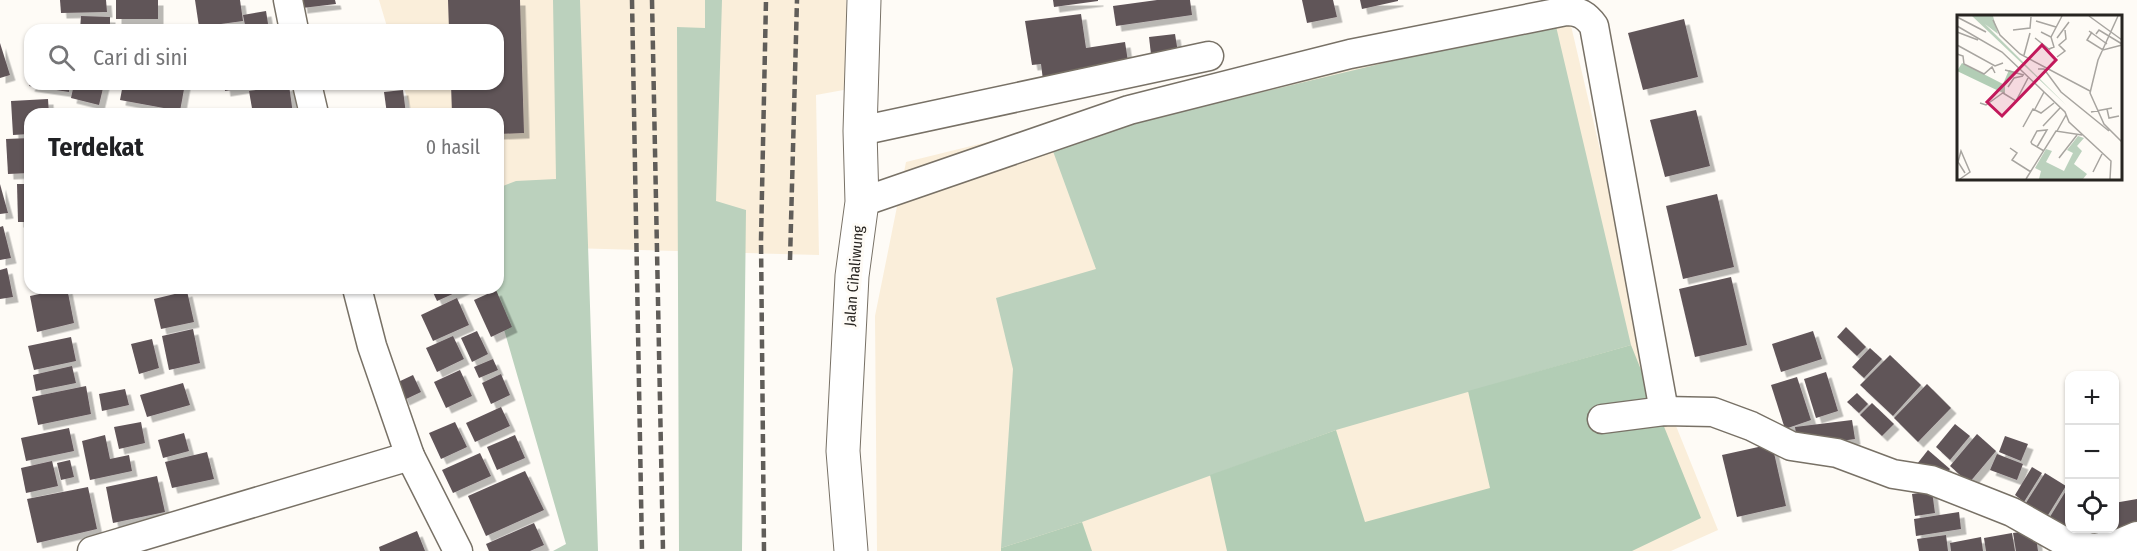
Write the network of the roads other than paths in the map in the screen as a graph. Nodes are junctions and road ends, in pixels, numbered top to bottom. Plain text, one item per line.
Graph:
1 (288, 0) edge
2 (864, 0) edge
3 (293, 24) edge
4 (1209, 56) dead end
5 (308, 90) edge
6 (313, 108) edge
7 (860, 131) junction
8 (862, 202) junction
9 (359, 294) edge
10 (1664, 411) junction
11 (1602, 419) dead end
12 (410, 456) junction
13 (2137, 536) edge
14 (92, 551) edge
15 (458, 551) edge
16 (851, 551) edge

1 - 3 street
2 - 7 highway, Jalan Cihaliwung
4 - 7 street
5 - 6 street
7 - 8 highway, Jalan Cihaliwung
8 - 10 street
8 - 16 highway, Jalan Cihaliwung
9 - 12 street
10 - 11 street
10 - 13 street
12 - 14 street
12 - 15 street

